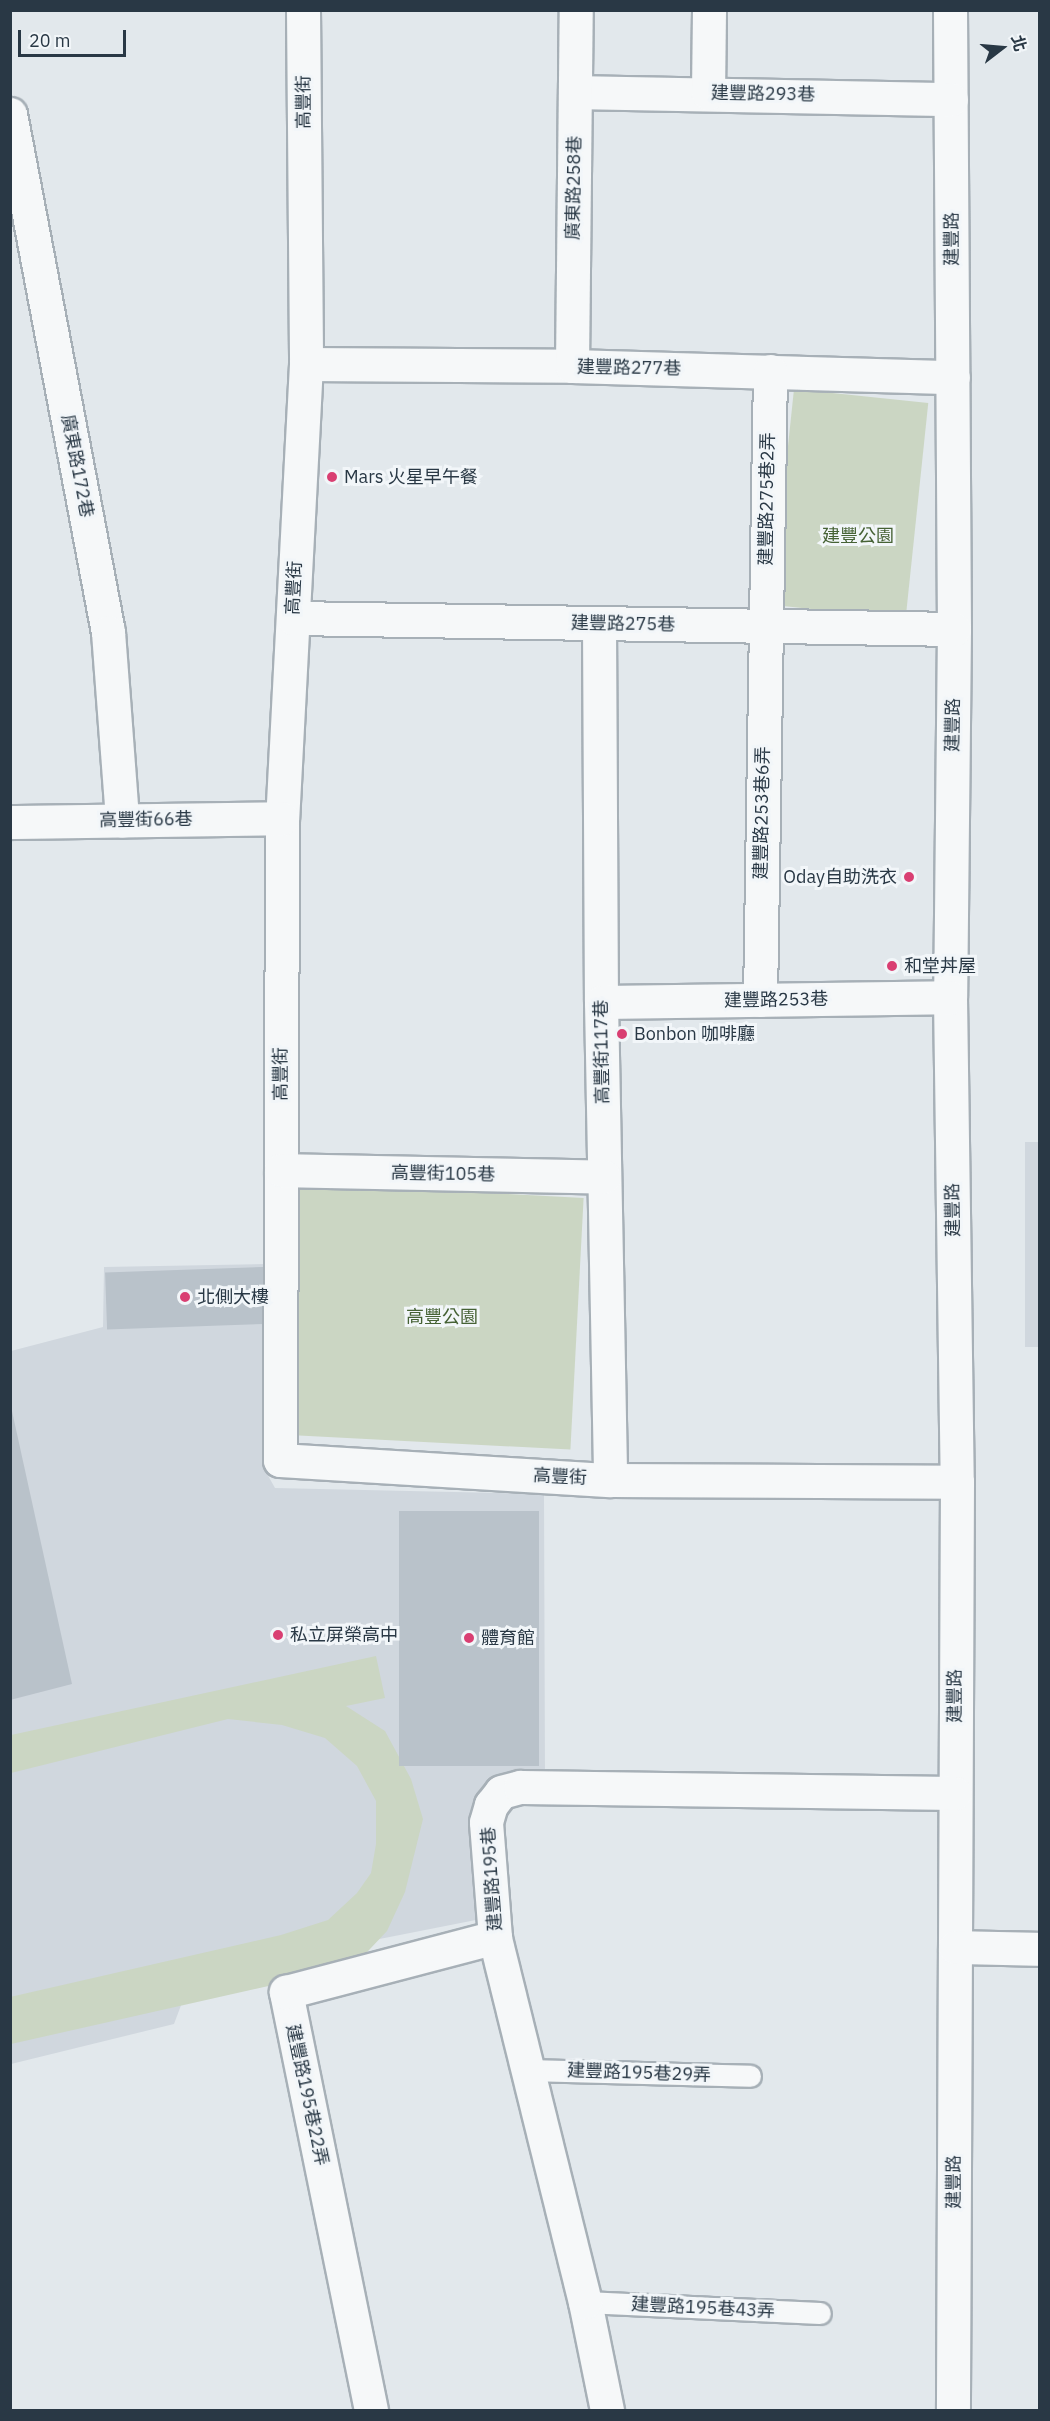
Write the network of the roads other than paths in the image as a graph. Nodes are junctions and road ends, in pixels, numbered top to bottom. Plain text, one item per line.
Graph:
1 (303, 10) edge
2 (576, 10) edge
3 (709, 10) edge
4 (950, 10) edge
5 (576, 92) junction
6 (708, 93) junction
7 (951, 99) junction
8 (10, 114) edge
9 (306, 364) junction
10 (572, 366) junction
11 (770, 371) junction
12 (952, 377) junction
13 (293, 618) junction
14 (599, 624) junction
15 (764, 626) junction
16 (954, 629) junction
17 (282, 818) junction
18 (122, 820) junction
19 (10, 822) edge
20 (950, 998) junction
21 (760, 1000) junction
22 (601, 1002) junction
23 (281, 1170) junction
24 (604, 1177) junction
25 (610, 1480) junction
26 (957, 1482) junction
27 (955, 1793) junction
28 (495, 1937) junction
29 (955, 1947) junction
30 (1040, 1949) edge
31 (528, 2070) junction
32 (750, 2076) dead end
33 (585, 2302) junction
34 (820, 2313) dead end
35 (371, 2410) edge
36 (607, 2410) edge
37 (953, 2410) edge

1 - 9 street, 高豐街
2 - 5 street, 廣東路258巷
3 - 6 street
4 - 7 street, 建豐路
5 - 6 street, 建豐路293巷
5 - 10 street, 廣東路258巷
6 - 7 street, 建豐路293巷
7 - 12 street, 建豐路
8 - 18 street, 廣東路172巷
9 - 10 street, 建豐路277巷
9 - 13 street, 高豐街
10 - 11 street, 建豐路277巷
11 - 12 street, 建豐路277巷
11 - 15 street, 建豐路275巷2弄
12 - 16 street, 建豐路
13 - 14 street, 建豐路275巷
13 - 17 street, 高豐街
14 - 15 street, 建豐路275巷
14 - 22 street, 高豐街117巷
15 - 16 street, 建豐路275巷
15 - 21 street, 建豐路253巷6弄
16 - 20 street, 建豐路
17 - 18 street, 高豐街66巷
17 - 23 street, 高豐街
18 - 19 street, 高豐街66巷
20 - 21 street, 建豐路253巷
20 - 26 street, 建豐路
21 - 22 street, 建豐路253巷
22 - 24 street, 高豐街117巷
23 - 24 street, 高豐街105巷
23 - 25 street, 高豐街
24 - 25 street, 高豐街117巷
25 - 26 street, 高豐街
26 - 27 street, 建豐路
27 - 28 street, 建豐路195巷
27 - 29 street, 建豐路
28 - 31 street, 建豐路195巷
28 - 35 street, 建豐路195巷22弄
29 - 30 street
29 - 37 street, 建豐路
31 - 32 lane, 建豐路195巷29弄
31 - 33 street, 建豐路195巷
33 - 34 lane, 建豐路195巷43弄
33 - 36 street, 建豐路195巷

